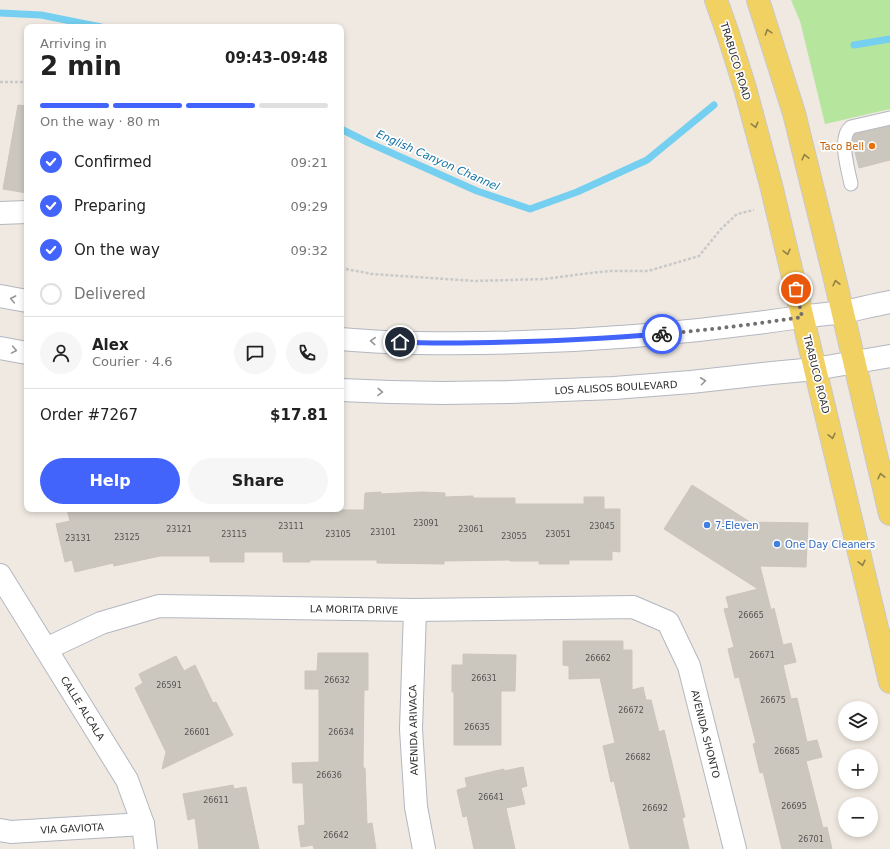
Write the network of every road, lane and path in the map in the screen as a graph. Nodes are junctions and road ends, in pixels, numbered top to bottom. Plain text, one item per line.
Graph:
1 (716, 0) edge
2 (758, 0) edge
3 (0, 82) edge
4 (24, 82) edge
5 (890, 118) edge
6 (851, 184) dead end
7 (775, 204) junction
8 (24, 212) edge
9 (0, 213) edge
10 (344, 269) edge
11 (0, 296) edge
12 (24, 300) edge
13 (890, 302) edge
14 (843, 312) junction
15 (802, 317) junction
16 (344, 339) edge
17 (0, 348) edge
18 (24, 352) edge
19 (890, 356) edge
20 (854, 362) junction
21 (815, 370) junction
22 (344, 390) edge
23 (890, 514) edge
24 (0, 575) edge
25 (415, 610) junction
26 (668, 622) joint
27 (46, 649) junction
28 (890, 682) edge
29 (143, 824) junction
30 (0, 830) edge
31 (146, 849) edge
32 (424, 849) edge
33 (735, 849) edge

1 -> 7 main road, TRABUCO ROAD
14 -> 2 main road
3 - 4 path
5 - 6 lane
7 - 10 path
7 -> 15 main road, TRABUCO ROAD
8 - 9 street
12 -> 11 street
13 - 14 street
14 - 15 street
14 - 20 main road
15 -> 16 street
15 - 21 main road, TRABUCO ROAD
17 -> 18 street
19 - 20 street, LOS ALISOS BOULEVARD
20 - 21 street, LOS ALISOS BOULEVARD
23 -> 20 main road
22 -> 21 street, LOS ALISOS BOULEVARD
21 -> 28 main road, TRABUCO ROAD
24 - 27 street, CALLE ALCALA
25 - 26 street, LA MORITA DRIVE
25 - 27 street, LA MORITA DRIVE
25 - 32 street, AVENIDA ARIVACA
26 - 33 street, AVENIDA SHONTO
27 - 29 street, CALLE ALCALA
29 - 30 street, VIA GAVIOTA
29 - 31 street, CALLE ALCALA

